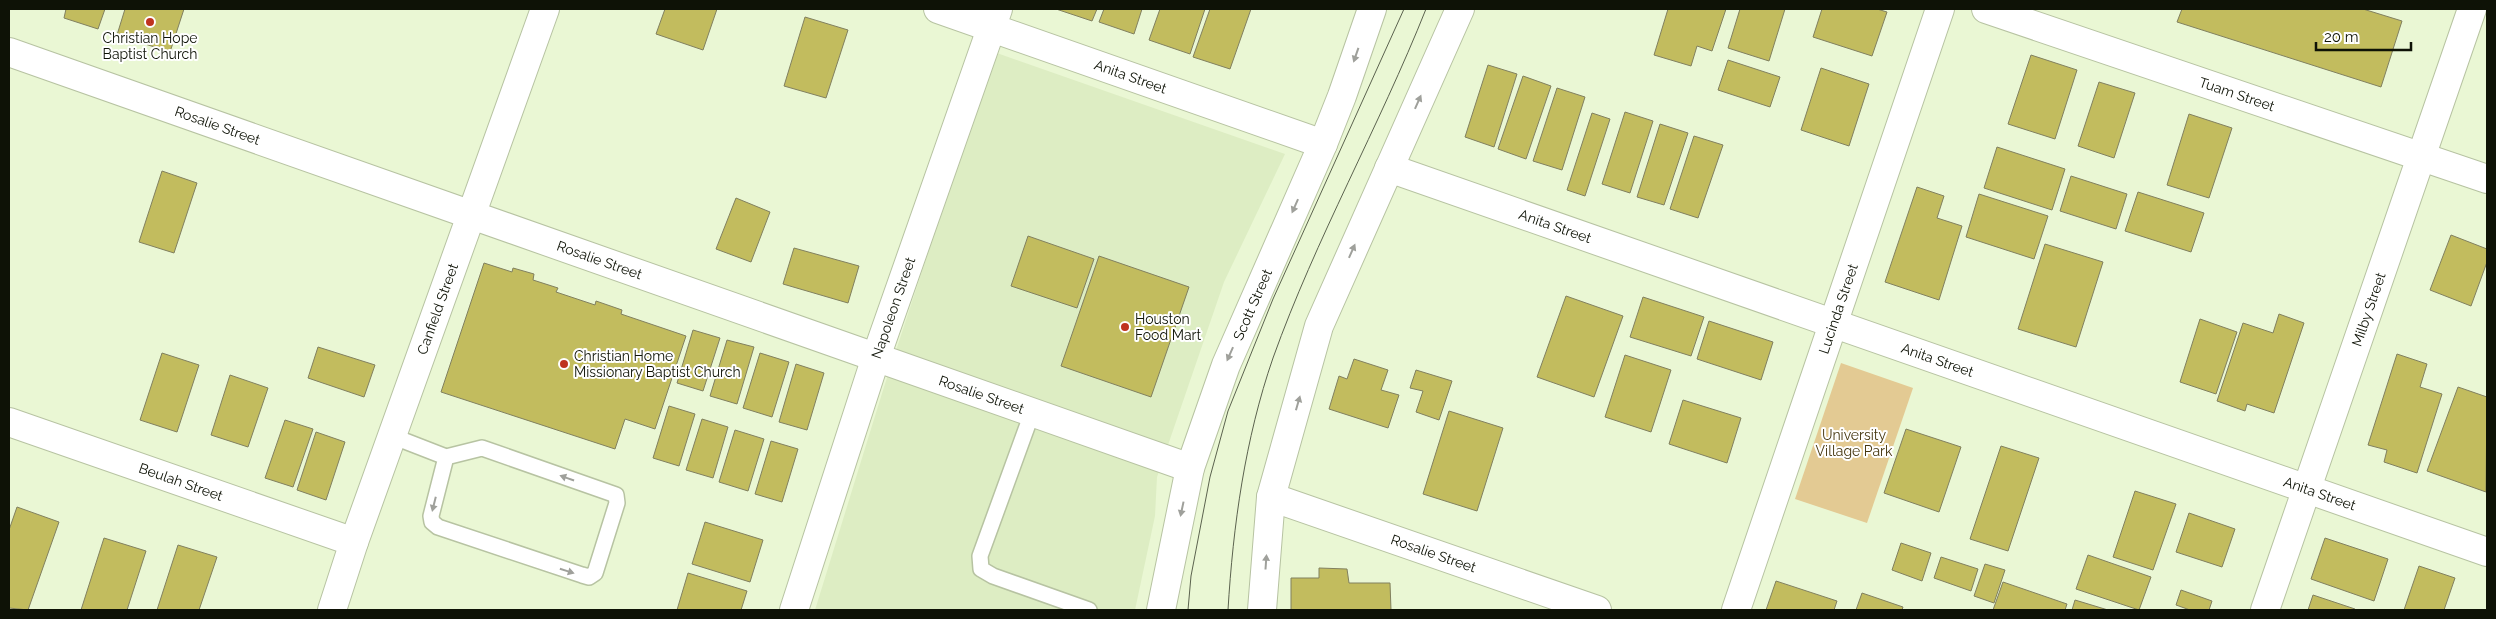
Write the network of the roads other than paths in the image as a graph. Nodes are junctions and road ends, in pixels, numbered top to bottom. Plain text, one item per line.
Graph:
1 (545, 9) edge
2 (938, 9) edge
3 (1372, 9) edge
4 (1460, 9) edge
5 (1940, 9) edge
6 (1986, 9) edge
7 (2472, 9) edge
8 (995, 18) edge
9 (9, 52) edge
10 (1322, 144) junction
11 (2420, 156) junction
12 (1388, 168) junction
13 (2487, 179) edge
14 (471, 215) junction
15 (1835, 325) junction
16 (876, 358) junction
17 (1032, 413) junction
18 (9, 422) edge
19 (392, 436) junction
20 (446, 457) junction
21 (1190, 468) junction
22 (2308, 491) junction
23 (1271, 497) junction
24 (354, 542) junction
25 (2487, 552) edge
26 (332, 610) edge
27 (794, 610) edge
28 (1089, 610) edge
29 (1161, 610) edge
30 (1262, 610) edge
31 (1597, 610) edge
32 (1736, 610) edge
33 (2265, 610) edge

1 - 14 street, Canfield Street
2 - 8 street, Anita Street
3 -> 10 street, Scott Street
12 -> 4 street
5 - 15 street, Lucinda Street
6 - 11 street, Tuam Street
7 - 11 street, Milby Street
8 - 10 street, Anita Street
8 - 16 street, Napoleon Street
9 - 14 street, Rosalie Street
10 -> 21 street, Scott Street
11 - 13 street, Tuam Street
11 - 22 street, Milby Street
12 - 15 street, Anita Street
23 -> 12 street
14 - 16 street, Rosalie Street
14 - 19 street, Canfield Street
15 - 22 street, Anita Street
15 - 32 street, Lucinda Street
16 - 17 street, Rosalie Street
16 - 27 street, Napoleon Street
17 - 21 street, Rosalie Street
17 - 28 lane
18 - 24 street, Beulah Street
19 - 20 lane
19 - 24 street, Canfield Street
20 -> 20 lane
21 -> 29 street, Scott Street
22 - 25 street, Anita Street
22 - 33 street, Milby Street
30 -> 23 street
23 - 31 street, Rosalie Street
24 - 26 street, Canfield Street

